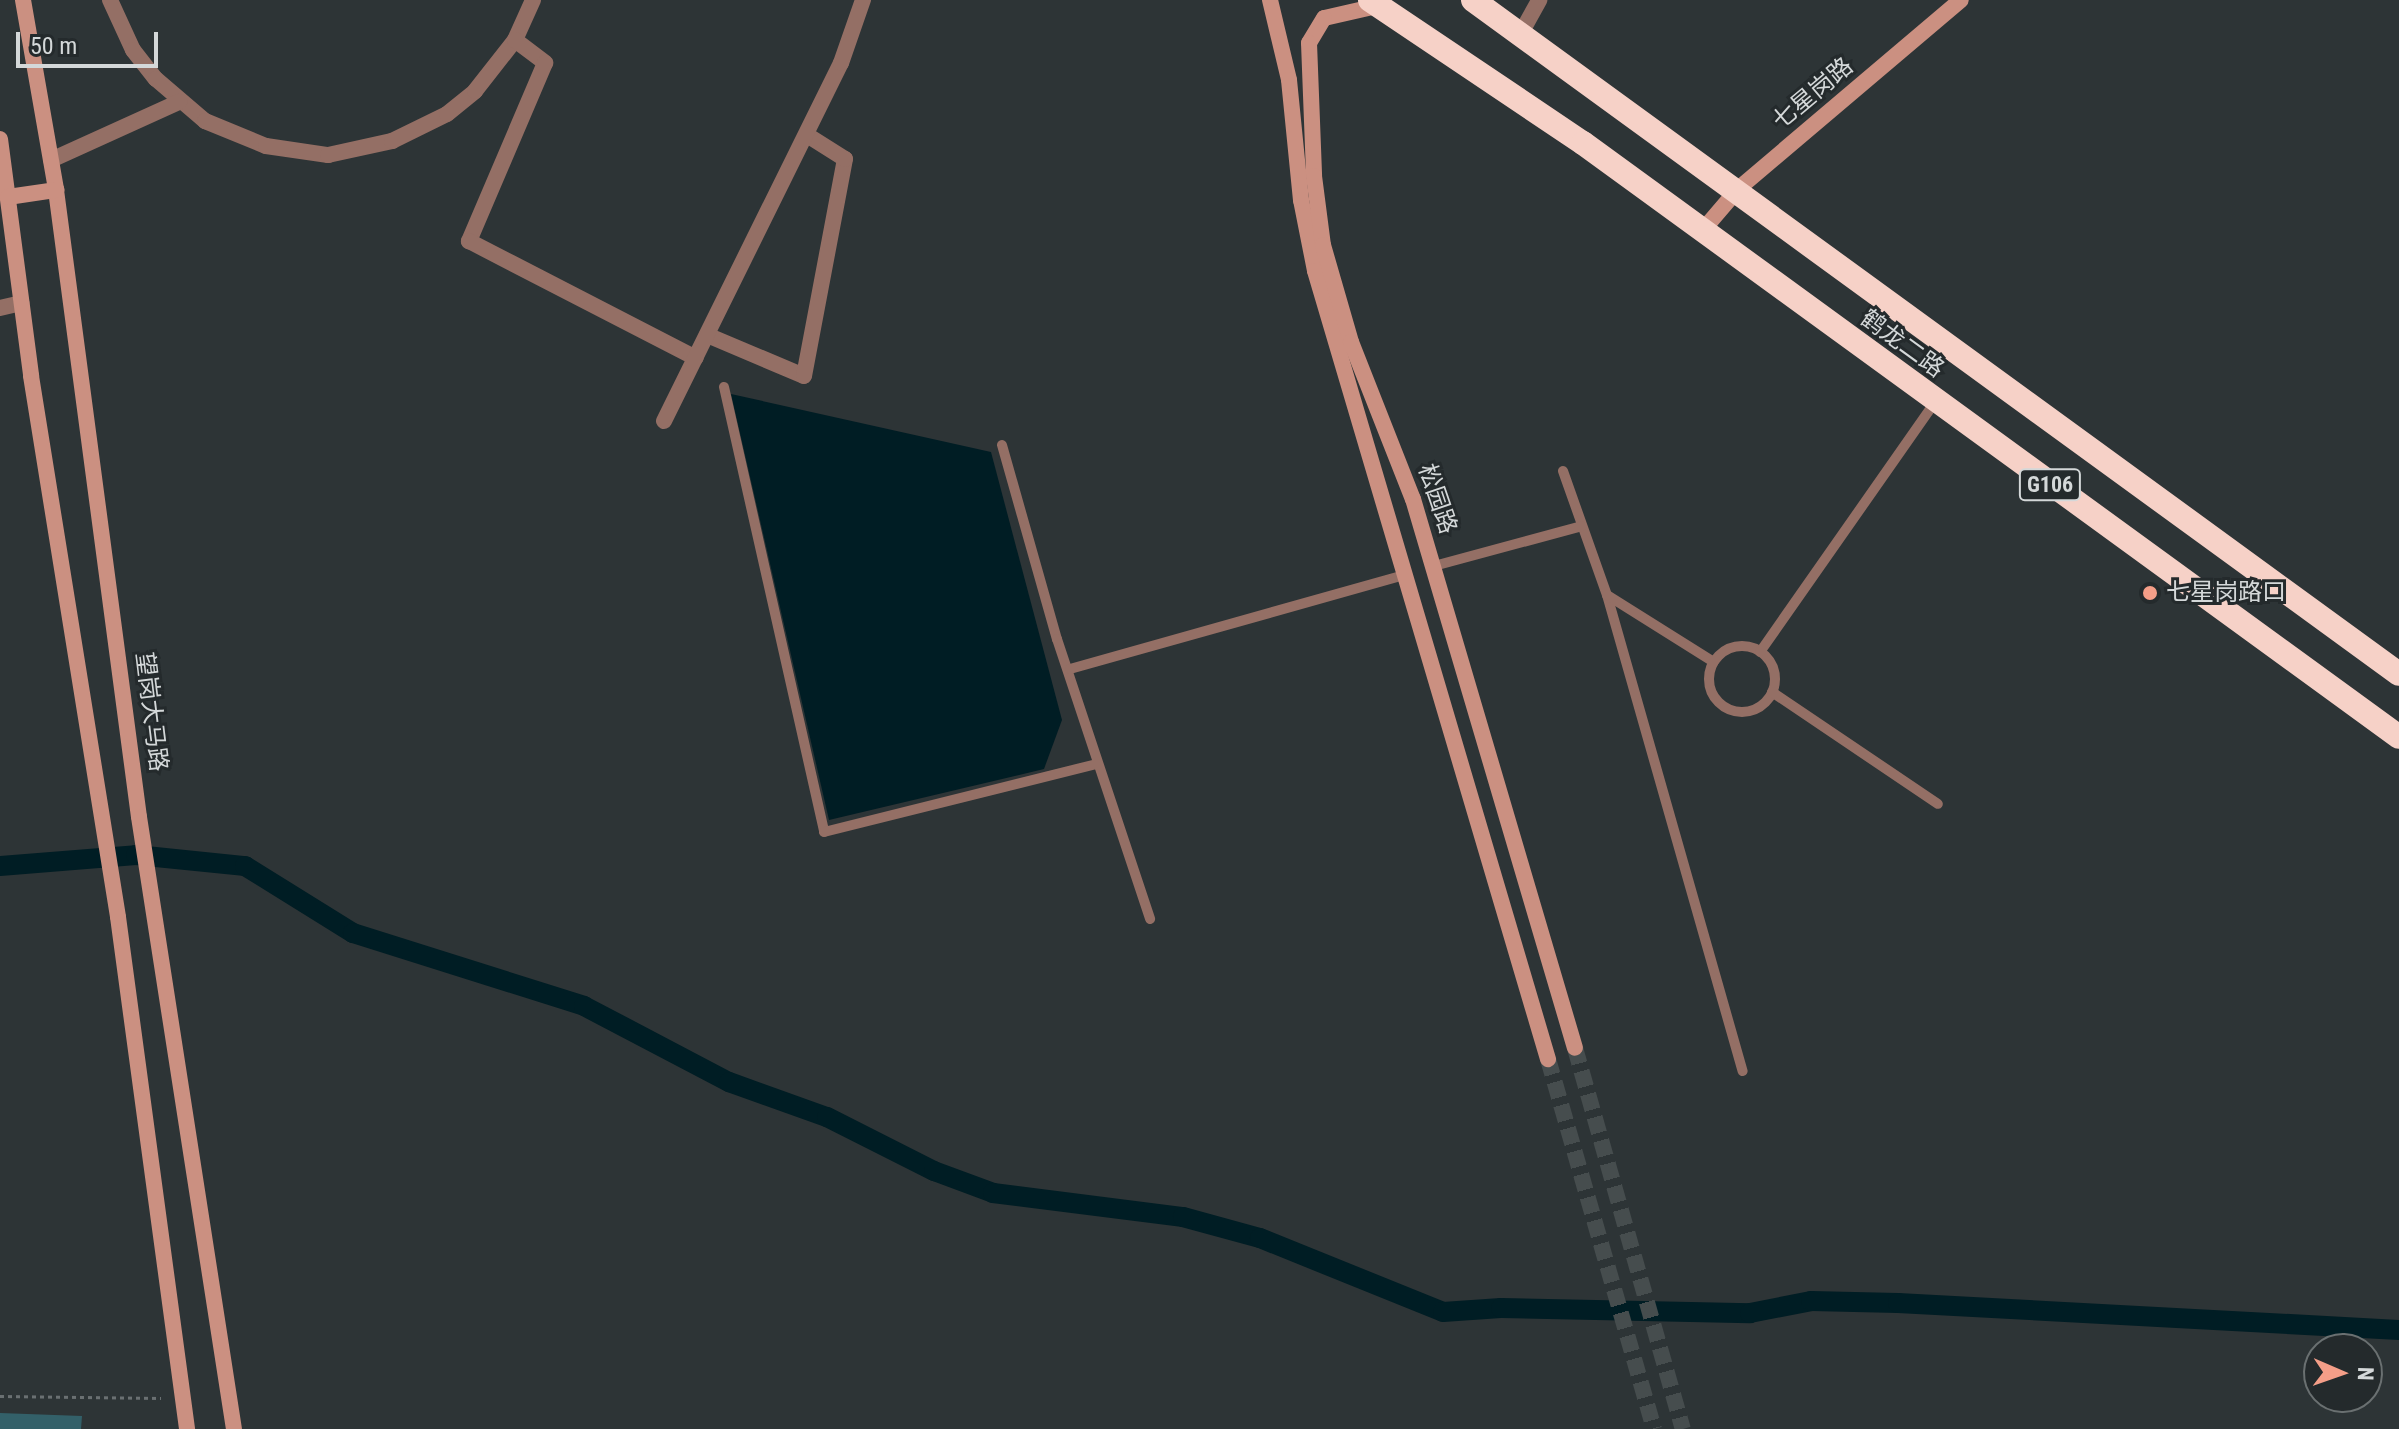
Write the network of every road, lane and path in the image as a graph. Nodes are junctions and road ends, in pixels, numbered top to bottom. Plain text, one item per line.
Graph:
1 (23, 0) edge
2 (110, 0) edge
3 (533, 0) edge
4 (863, 0) edge
5 (1270, 0) edge
6 (1473, 0) edge
7 (1539, 0) edge
8 (1961, 0) edge
9 (1373, 3) edge
10 (1521, 33) junction
11 (515, 40) junction
12 (179, 102) junction
13 (807, 135) junction
14 (0, 139) edge
15 (51, 160) junction
16 (1738, 189) junction
17 (5, 190) edge
18 (56, 190) junction
19 (1703, 230) junction
20 (21, 303) junction
21 (0, 308) edge
22 (707, 335) junction
23 (696, 358) junction
24 (724, 387) dead end
25 (1935, 402) junction
26 (664, 421) dead end
27 (1002, 445) dead end
28 (1563, 471) dead end
29 (1582, 526) junction
30 (1434, 566) junction
31 (1407, 574) junction
32 (1607, 595) junction
33 (1760, 652) junction
34 (1714, 662) junction
35 (1070, 669) junction
36 (2399, 674) edge
37 (1772, 692) junction
38 (2399, 737) edge
39 (1097, 764) junction
40 (1938, 804) dead end
41 (1150, 919) dead end
42 (1575, 1048) tunnel mouth
43 (1548, 1059) tunnel mouth
44 (1743, 1071) dead end
45 (0, 1396) edge
46 (161, 1398) dead end
47 (187, 1429) edge
48 (234, 1429) edge

1 - 15 street, 望岗大马路
2 - 12 street
3 - 11 street
4 - 13 street
5 - 31 street, 松园路
6 - 10 highway, 鹤龙二路 / G106
7 - 10 street
8 - 16 street, 七星岗路
9 - 19 highway, 鹤龙二路 / G106
9 - 30 street, 松园路
10 - 16 highway, 鹤龙二路 / G106
11 - 12 street
11 - 23 street
12 - 15 street
13 - 22 street
13 - 22 street
14 - 17 street
15 - 18 street, 望岗大马路
16 - 19 street, 七星岗路
16 - 36 highway, 鹤龙二路 / G106
17 - 18 street
17 - 20 street
18 - 48 street, 望岗大马路
19 - 25 highway, 鹤龙二路 / G106
20 - 21 street
20 - 47 street
22 - 23 street
23 - 26 street
24 - 39 lane
25 - 33 lane
25 - 38 highway, 鹤龙二路 / G106
27 - 35 lane
28 - 29 lane
29 - 30 lane
29 - 32 lane
30 - 42 street, 松园路
31 - 35 lane
31 - 43 street, 松园路
32 - 34 lane
32 - 44 lane
33 - 34 lane
33 - 37 lane
34 - 37 lane
35 - 39 lane
37 - 40 lane
39 - 41 lane
45 - 46 path

